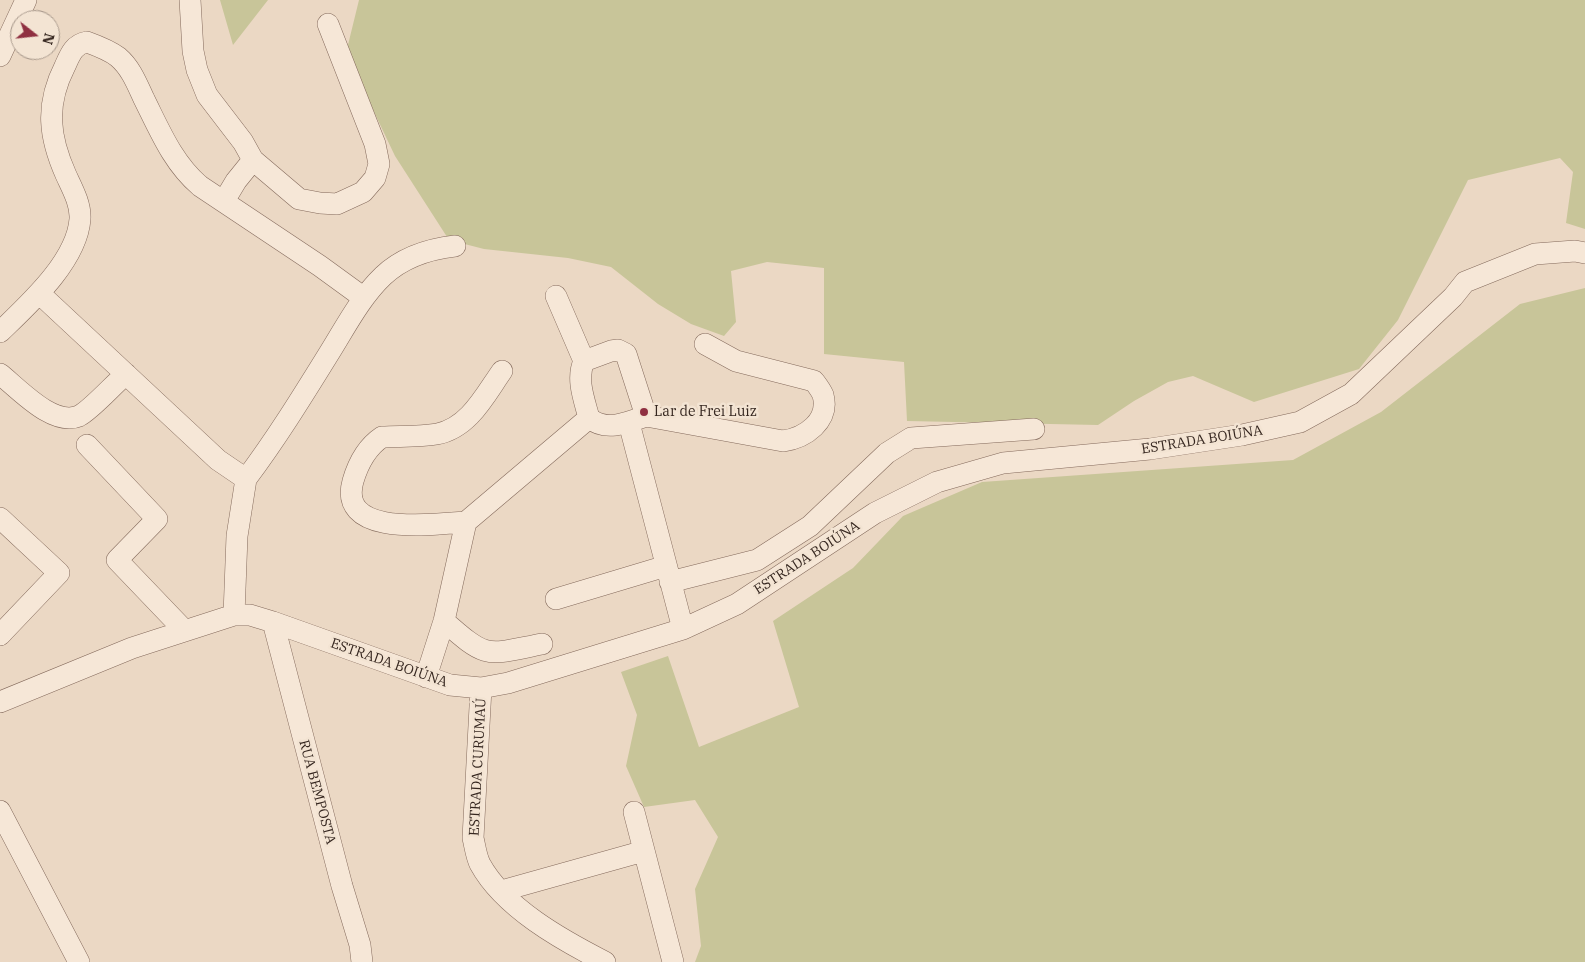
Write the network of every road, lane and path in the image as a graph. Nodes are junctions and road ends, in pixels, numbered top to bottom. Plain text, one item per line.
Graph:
1 (26, 0) edge
2 (190, 0) edge
3 (328, 24) dead end
4 (0, 56) edge
5 (253, 160) junction
6 (224, 201) junction
7 (455, 246) dead end
8 (1585, 253) edge
9 (40, 294) junction
10 (556, 296) dead end
11 (364, 298) junction
12 (0, 332) edge
13 (705, 344) dead end
14 (584, 361) junction
15 (502, 371) dead end
16 (0, 374) edge
17 (126, 374) junction
18 (589, 418) junction
19 (637, 420) junction
20 (1034, 428) dead end
21 (86, 445) dead end
22 (246, 479) junction
23 (845, 490) junction
24 (0, 518) edge
25 (864, 520) junction
26 (466, 522) junction
27 (668, 574) junction
28 (556, 599) dead end
29 (234, 615) junction
30 (444, 621) junction
31 (273, 622) junction
32 (684, 629) junction
33 (184, 630) junction
34 (0, 635) edge
35 (542, 644) dead end
36 (426, 678) junction
37 (481, 688) junction
38 (2, 699) edge
39 (0, 811) edge
40 (634, 812) dead end
41 (644, 851) junction
42 (501, 891) junction
43 (79, 962) edge
44 (362, 962) edge
45 (605, 962) edge
46 (673, 962) edge

1 - 4 street
2 - 5 street
3 - 5 street
5 - 6 street
6 - 9 street
6 - 11 street
7 - 11 street
8 - 25 street, ESTRADA BOIÚNA
9 - 12 street
9 - 17 street
10 - 14 street
11 - 22 street
13 - 19 street
14 - 18 street
14 - 19 street
15 - 26 street
16 - 17 street
17 - 22 street
18 - 19 street
18 - 26 street
19 - 27 street
20 - 23 street
21 - 33 street
22 - 29 street
23 - 25 street
23 - 27 street
24 - 34 street
25 - 32 street, ESTRADA BOIÚNA
26 - 30 street
27 - 28 street
27 - 32 street
29 - 31 street, ESTRADA BOIÚNA
29 - 33 street, ESTRADA BOIÚNA
30 - 35 street
30 - 36 street
31 - 36 street, ESTRADA BOIÚNA
31 - 44 street, RUA BEMPOSTA
32 - 37 street, ESTRADA BOIÚNA
33 - 38 street, ESTRADA BOIÚNA
36 - 37 street, ESTRADA BOIÚNA
37 - 42 street, ESTRADA CURUMAÚ
39 - 43 street
40 - 41 street
41 - 42 street
41 - 46 street
42 - 45 street, ESTRADA CURUMAÚ

